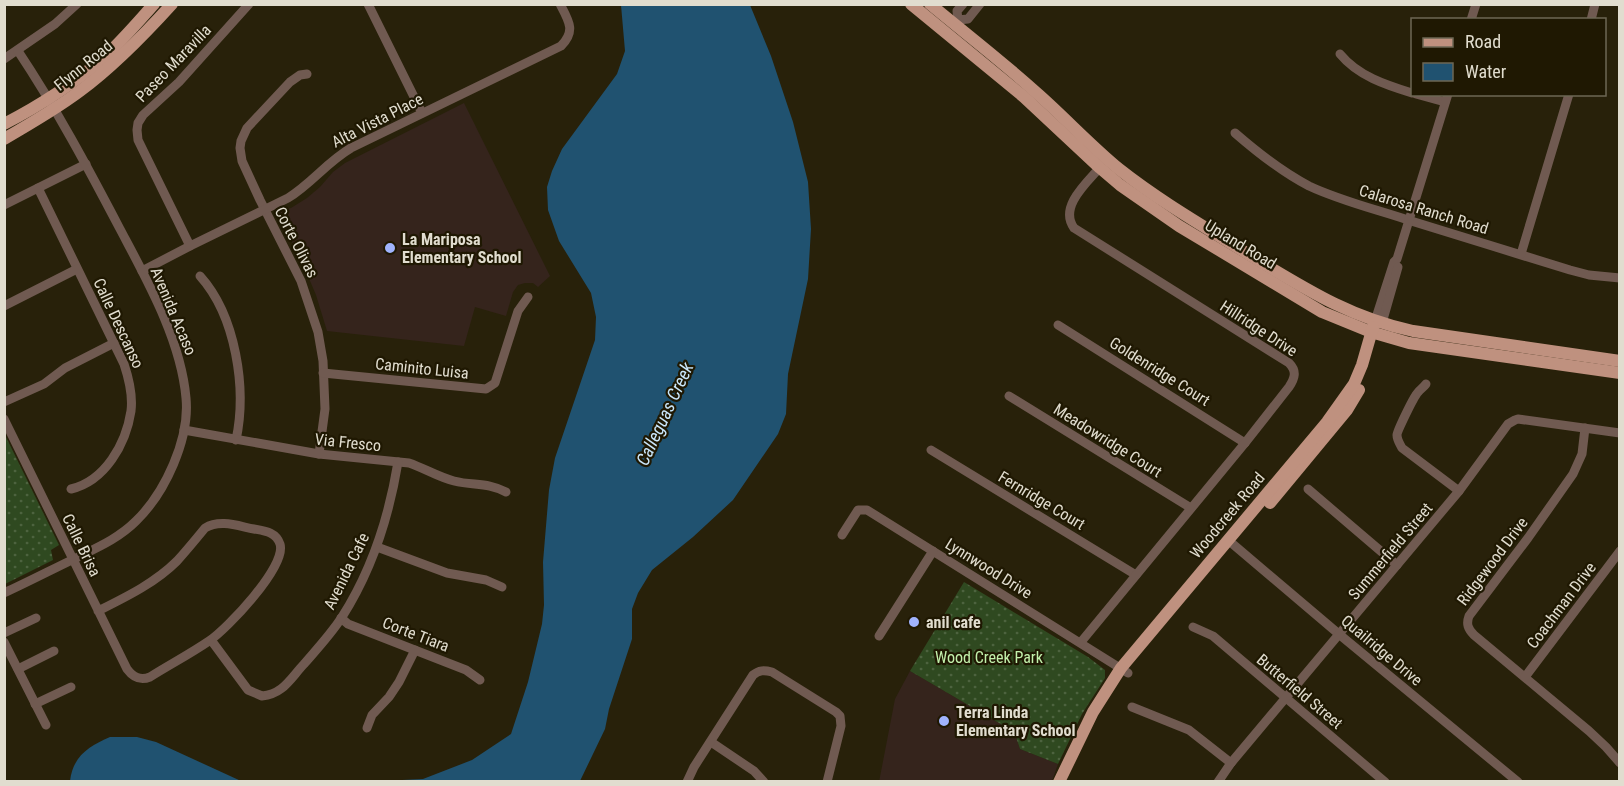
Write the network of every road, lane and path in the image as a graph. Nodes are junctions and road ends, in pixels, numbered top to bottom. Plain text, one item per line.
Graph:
1 (76, 4) edge
2 (154, 4) edge
3 (172, 4) edge
4 (249, 4) edge
5 (368, 4) edge
6 (560, 4) edge
7 (911, 4) edge
8 (930, 4) edge
9 (963, 4) edge
10 (980, 4) edge
11 (18, 51) junction
12 (1340, 54) dead end
13 (4, 60) edge
14 (307, 74) dead end
15 (1411, 93) edge
16 (1430, 96) edge
17 (1568, 96) edge
18 (1447, 98) edge
19 (51, 104) junction
20 (422, 113) junction
21 (4, 124) edge
22 (1235, 133) dead end
23 (4, 139) edge
24 (1103, 163) junction
25 (86, 164) junction
26 (38, 188) junction
27 (4, 205) edge
28 (265, 210) junction
29 (1408, 220) junction
30 (190, 246) junction
31 (1521, 254) junction
32 (77, 269) junction
33 (142, 272) junction
34 (200, 276) dead end
35 (1620, 278) edge
36 (528, 297) dead end
37 (4, 306) edge
38 (1058, 325) dead end
39 (1377, 328) junction
40 (114, 343) junction
41 (1620, 361) edge
42 (323, 373) junction
43 (1620, 374) edge
44 (1426, 384) dead end
45 (1010, 396) dead end
46 (4, 402) edge
47 (4, 419) edge
48 (1586, 428) junction
49 (184, 430) junction
50 (1620, 433) edge
51 (236, 440) junction
52 (1245, 443) junction
53 (931, 450) dead end
54 (319, 454) junction
55 (398, 462) junction
56 (71, 489) dead end
57 (1308, 489) dead end
58 (1459, 491) junction
59 (506, 492) dead end
60 (1191, 508) junction
61 (842, 535) dead end
62 (1231, 543) junction
63 (377, 547) junction
64 (933, 551) junction
65 (1620, 551) edge
66 (73, 559) junction
67 (1397, 565) junction
68 (1136, 575) junction
69 (502, 586) dead end
70 (4, 593) edge
71 (98, 611) junction
72 (36, 618) dead end
73 (341, 618) junction
74 (1193, 627) dead end
75 (4, 633) edge
76 (1340, 634) junction
77 (879, 636) dead end
78 (211, 640) junction
79 (4, 642) edge
80 (1081, 642) junction
81 (415, 650) junction
82 (54, 651) dead end
83 (18, 669) junction
84 (1125, 671) junction
85 (1525, 677) junction
86 (480, 680) dead end
87 (70, 687) dead end
88 (1286, 699) junction
89 (35, 704) junction
90 (1132, 707) dead end
91 (46, 725) dead end
92 (367, 728) dead end
93 (711, 742) junction
94 (1231, 763) junction
95 (1620, 763) edge
96 (1064, 781) edge
97 (687, 782) edge
98 (764, 782) edge
99 (827, 782) edge
100 (1218, 782) edge
101 (1385, 782) edge
102 (1518, 782) edge

1 - 11 street
2 - 19 main road, Flynn Road
3 - 19 main road, Flynn Road
4 - 30 street, Paseo Maravilla
5 - 20 street
6 - 20 street, Alta Vista Place
7 - 24 main road, Upland Road
8 - 24 main road, Upland Road
9 - 10 street
11 - 13 street
11 - 19 street, Avenida Acaso
12 - 15 street
14 - 28 street, Corte Olivas
16 - 18 street
17 - 31 street
18 - 29 street, Woodcreek Road
19 - 21 main road, Flynn Road
19 - 23 main road, Flynn Road
19 - 25 street, Avenida Acaso
20 - 28 street, Alta Vista Place
22 - 29 street, Calarosa Ranch Road
24 - 39 main road, Upland Road
24 - 52 street, Hillridge Drive
25 - 26 street
25 - 33 street, Avenida Acaso
26 - 27 street
26 - 32 street, Calle Descanso
28 - 30 street, Alta Vista Place
28 - 42 street, Corte Olivas
29 - 31 street, Calarosa Ranch Road
29 - 39 street, Woodcreek Road
30 - 33 street, Alta Vista Place
31 - 35 street, Calarosa Ranch Road
32 - 37 street
32 - 40 street, Calle Descanso
33 - 49 street, Avenida Acaso
34 - 51 street
36 - 42 street, Caminito Luisa
38 - 52 street, Goldenridge Court
39 - 41 main road, Upland Road
39 - 43 main road, Upland Road
39 - 62 main road, Woodcreek Road
40 - 46 street
40 - 56 street, Calle Descanso
42 - 54 street, Corte Olivas
44 - 58 street
45 - 60 street, Meadowridge Court
47 - 66 street, Calle Brisa
48 - 50 street, Summerfield Street
48 - 58 street, Summerfield Street
48 - 85 street, Ridgewood Drive
49 - 51 street, Via Fresco
49 - 66 street, Avenida Acaso
51 - 54 street, Via Fresco
52 - 60 street, Hillridge Drive
53 - 68 street, Fernridge Court
54 - 55 street, Via Fresco
55 - 59 street, Via Fresco
55 - 63 street, Avenida Cafe
57 - 67 street
58 - 67 street, Summerfield Street
60 - 68 street, Hillridge Drive
61 - 64 street, Lynnwood Drive
62 - 76 street, Quailridge Drive
62 - 84 main road, Woodcreek Road
63 - 69 street
63 - 73 street, Avenida Cafe
64 - 77 street
64 - 80 street, Lynnwood Drive
65 - 85 street, Coachman Drive
66 - 70 street, Avenida Acaso
66 - 71 street, Calle Brisa
67 - 76 street, Summerfield Street
68 - 80 street, Hillridge Drive
71 - 78 street, Calle Brisa
71 - 78 street
72 - 75 street
73 - 78 street, Avenida Cafe
73 - 81 street, Corte Tiara
74 - 88 street, Butterfield Street
76 - 88 street, Summerfield Street
76 - 102 street, Quailridge Drive
79 - 83 street
80 - 84 street, Lynnwood Drive
81 - 86 street, Corte Tiara
81 - 92 street
82 - 83 street
83 - 89 street
84 - 96 main road, Woodcreek Road
85 - 95 street, Ridgewood Drive
87 - 89 street
88 - 94 street, Summerfield Street
88 - 101 street, Butterfield Street
89 - 91 street
90 - 94 street
93 - 97 street
93 - 98 street
93 - 99 street
94 - 100 street, Summerfield Street

